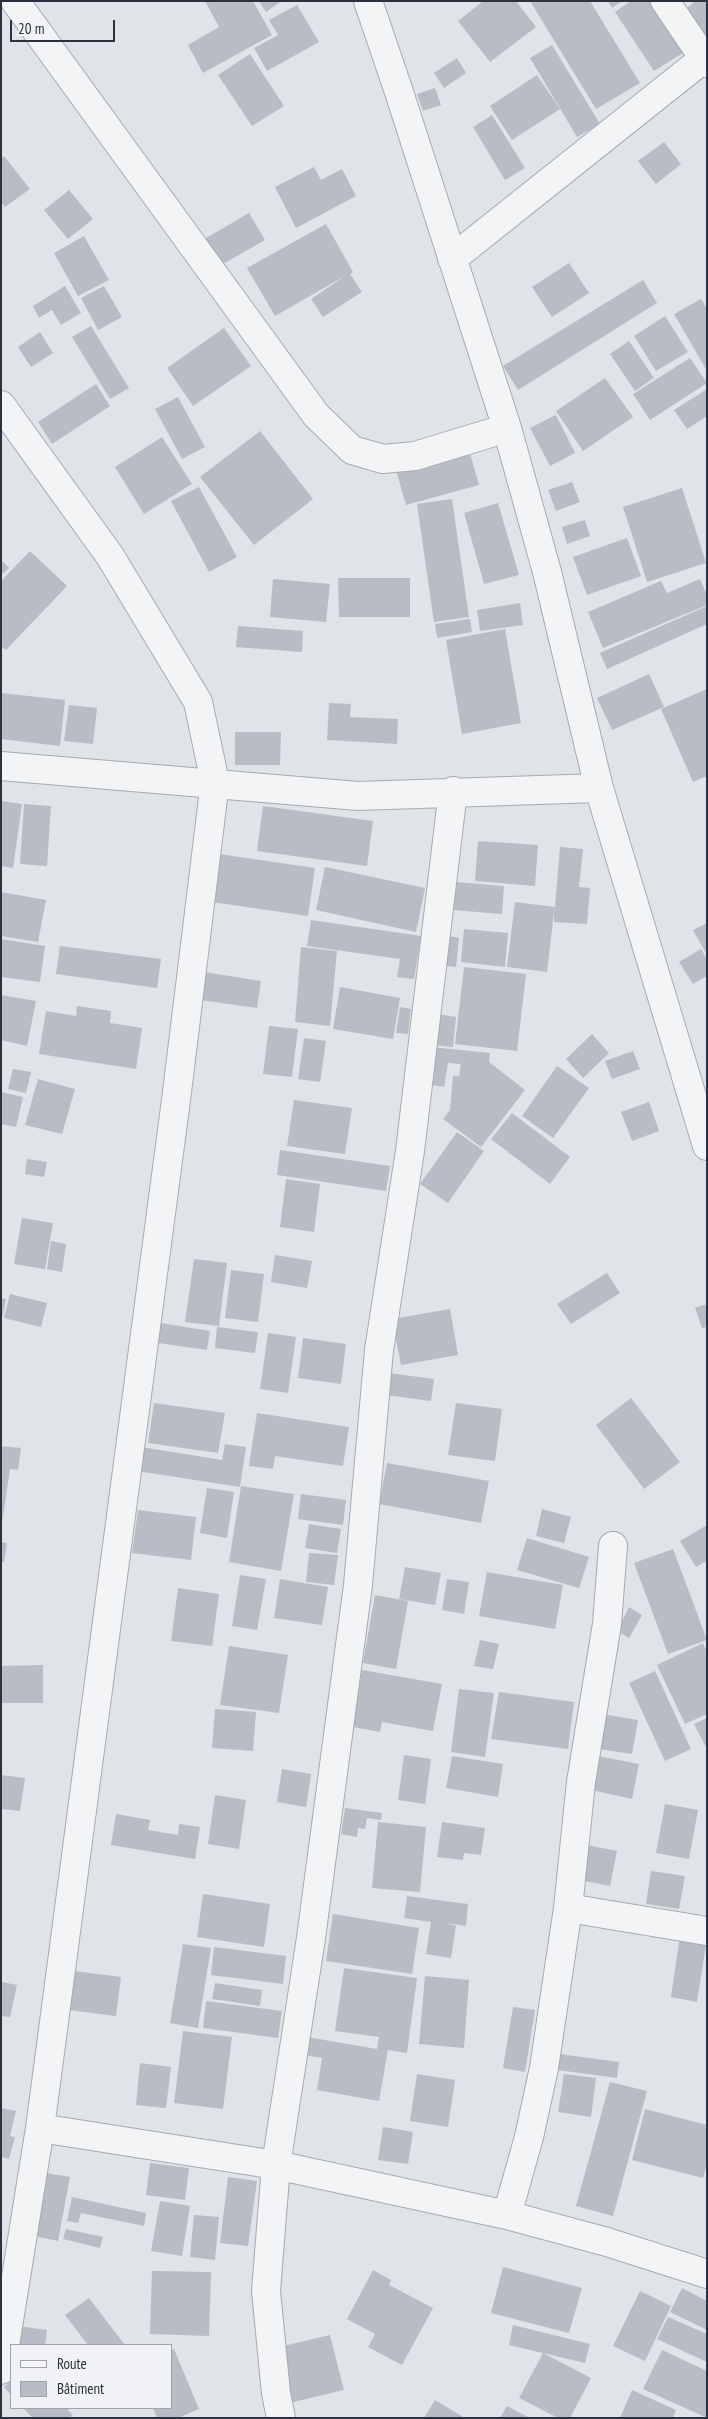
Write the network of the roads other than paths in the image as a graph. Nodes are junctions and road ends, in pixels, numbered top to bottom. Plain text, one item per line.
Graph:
1 (15, 1) edge
2 (368, 1) edge
3 (665, 1) edge
4 (706, 59) edge
5 (452, 260) junction
6 (1, 405) edge
7 (506, 428) junction
8 (1, 766) edge
9 (215, 782) junction
10 (599, 788) junction
11 (452, 791) junction
12 (707, 1146) edge
13 (613, 1546) dead end
14 (568, 1908) junction
15 (707, 1931) edge
16 (40, 2128) junction
17 (276, 2165) junction
18 (506, 2215) junction
19 (707, 2274) edge
20 (1, 2370) edge
21 (281, 2418) edge

1 - 7 street
2 - 5 street
3 - 4 street
4 - 5 street
5 - 7 street
6 - 9 street
7 - 10 street
8 - 9 street
9 - 11 street
9 - 16 street
10 - 11 street
10 - 12 street
11 - 17 street
13 - 14 street
14 - 15 street
14 - 18 street
16 - 17 street
16 - 20 street
17 - 18 street
17 - 21 street
18 - 19 street

